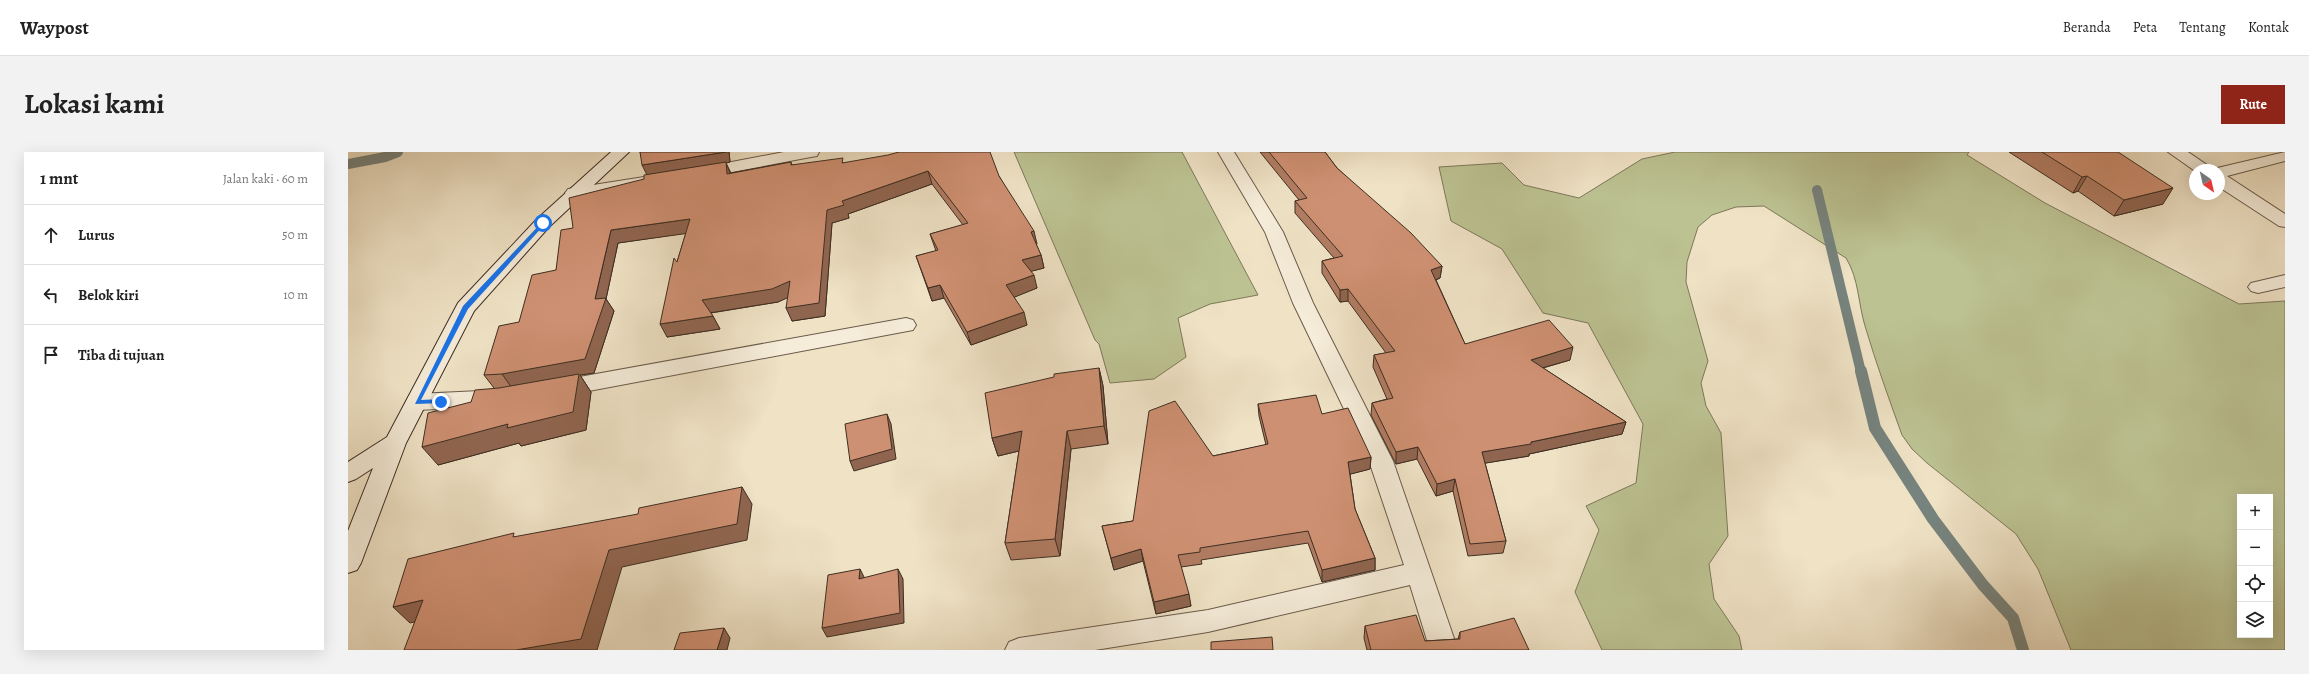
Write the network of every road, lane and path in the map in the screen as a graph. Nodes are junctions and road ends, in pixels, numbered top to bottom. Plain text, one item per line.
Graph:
1 (621, 152) edge
2 (811, 152) edge
3 (1226, 152) edge
4 (2176, 152) edge
5 (2285, 156) edge
6 (2195, 164) edge
7 (2225, 171) edge
8 (684, 176) edge
9 (660, 179) edge
10 (2225, 183) edge
11 (574, 193) junction
12 (2285, 222) edge
13 (2285, 281) edge
14 (2258, 287) dead end
15 (906, 324) dead end
16 (417, 402) junction
17 (395, 443) junction
18 (348, 473) edge
19 (348, 563) edge
20 (1419, 572) junction
21 (1020, 650) edge
22 (1444, 650) edge

1 - 11 street
2 - 8 street
3 - 20 street
4 - 6 street
5 - 7 street
9 - 11 street
10 - 12 street
11 - 16 street
13 - 14 street
15 - 16 street
16 - 17 street
17 - 18 street
17 - 19 street
20 - 21 street
20 - 22 street

